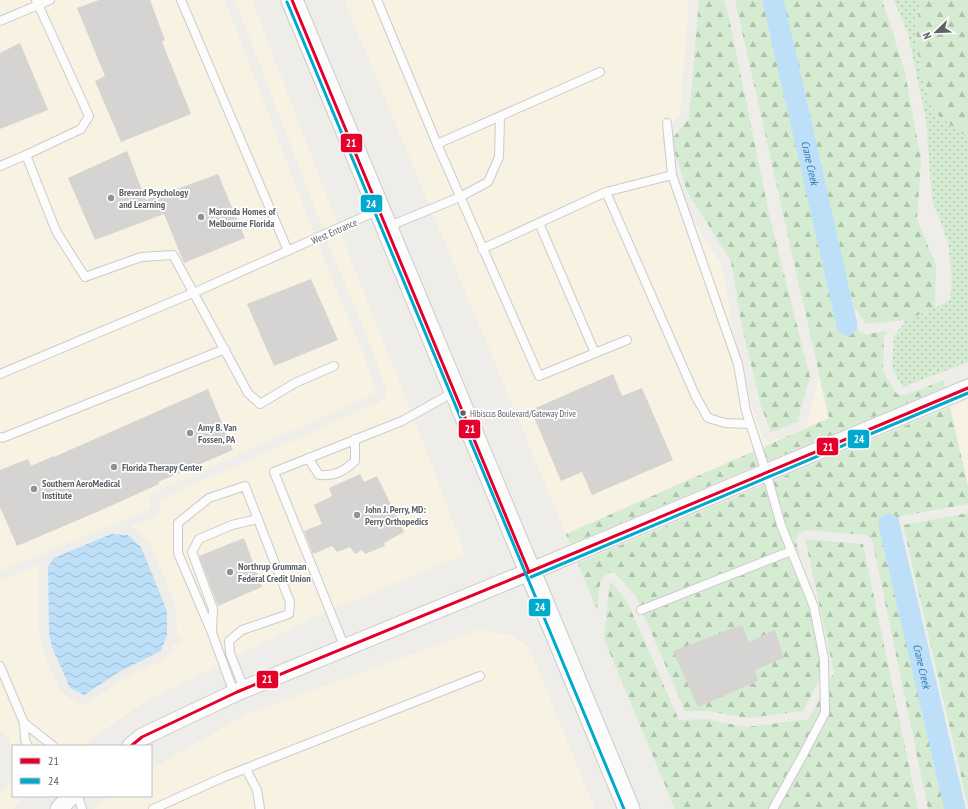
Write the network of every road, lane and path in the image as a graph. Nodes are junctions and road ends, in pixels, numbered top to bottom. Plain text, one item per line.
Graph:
1 (50, 0) edge
2 (181, 0) edge
3 (292, 0) edge
4 (377, 0) edge
5 (37, 2) edge
6 (0, 21) edge
7 (600, 72) dead end
8 (500, 117) junction
9 (667, 123) dead end
10 (437, 144) junction
11 (26, 155) junction
12 (0, 166) edge
13 (672, 174) junction
14 (606, 192) junction
15 (460, 197) junction
16 (383, 219) junction
17 (539, 223) junction
18 (482, 249) junction
19 (288, 251) junction
20 (193, 293) junction
21 (626, 340) dead end
22 (225, 349) junction
23 (595, 352) junction
24 (334, 366) dead end
25 (0, 374) edge
26 (968, 388) edge
27 (454, 392) junction
28 (750, 424) junction
29 (0, 437) edge
30 (355, 439) junction
31 (308, 458) junction
32 (766, 472) junction
33 (258, 519) junction
34 (791, 551) junction
35 (529, 572) junction
36 (641, 610) dead end
37 (212, 633) junction
38 (345, 648) junction
39 (0, 666) edge
40 (480, 676) dead end
41 (239, 691) junction
42 (24, 723) junction
43 (28, 745) edge
44 (52, 745) edge
45 (132, 745) edge
46 (246, 769) junction
47 (70, 797) edge
48 (78, 797) edge
49 (59, 809) edge
50 (82, 809) edge
51 (153, 809) edge
52 (260, 809) edge
53 (628, 809) edge
54 (773, 809) edge

1 - 5 lane
2 - 19 lane
3 - 16 street
4 - 10 lane
5 - 6 lane
5 - 11 lane
7 - 8 lane
8 - 10 lane
8 - 15 lane, West Entrance
9 - 13 lane
10 - 15 lane
11 - 12 lane
11 - 20 lane
13 - 14 lane
13 - 28 lane
14 - 17 lane
14 - 28 lane
15 - 16 lane, West Entrance
15 - 18 lane
16 - 19 lane, West Entrance
16 - 27 street
17 - 18 lane
17 - 23 lane
18 - 23 lane
19 - 20 lane, West Entrance
20 - 22 lane
20 - 25 lane, West Entrance
21 - 23 lane
22 - 24 lane
22 - 29 lane
26 - 32 street
27 - 30 lane
27 - 35 street
28 - 32 lane
30 - 31 lane
30 - 31 lane
31 - 38 lane
32 - 34 lane
32 - 35 street
33 - 37 lane
33 - 37 lane
33 - 41 lane
34 - 36 lane
34 - 54 lane
35 - 38 street
35 - 53 street
37 - 41 lane
38 - 41 street
39 - 42 lane
40 - 46 lane
41 - 45 street
42 - 43 lane
42 - 44 lane
46 - 51 lane
46 - 52 lane
47 - 49 street
48 - 50 lane

